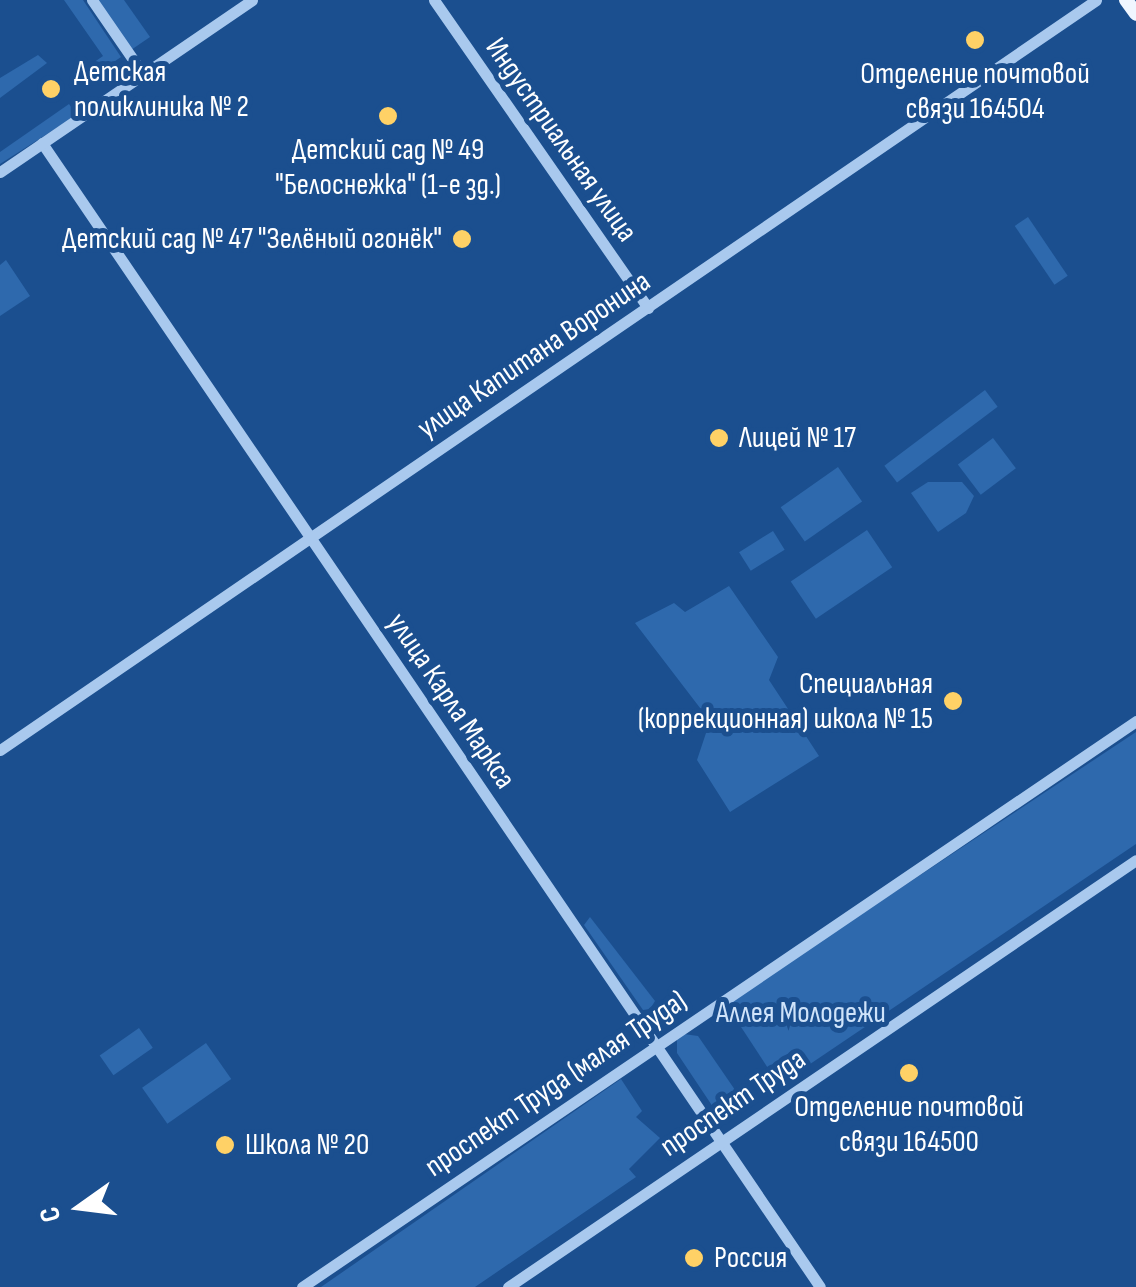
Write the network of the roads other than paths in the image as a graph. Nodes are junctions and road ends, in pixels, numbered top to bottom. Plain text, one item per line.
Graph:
1 (92, 0) edge
2 (252, 0) edge
3 (434, 0) edge
4 (1096, 0) edge
5 (1126, 0) edge
6 (1136, 14) edge
7 (143, 74) junction
8 (42, 143) junction
9 (0, 172) edge
10 (648, 308) junction
11 (310, 538) junction
12 (1136, 720) edge
13 (0, 750) edge
14 (1136, 860) edge
15 (655, 1046) junction
16 (720, 1141) junction
17 (302, 1287) edge
18 (508, 1287) edge
19 (820, 1287) edge

1 - 7 street
2 - 7 street
3 - 10 street, Индустриальная улица
4 - 10 street, улица Капитана Воронина
5 - 6 main road
7 - 8 street
8 - 9 street
8 - 11 street, улица Карла Маркса
10 - 11 street, улица Капитана Воронина
11 - 13 street, улица Капитана Воронина
11 - 15 street, улица Карла Маркса
12 - 15 street, проспект Труда (малая Труда)
14 - 16 street, проспект Труда
15 - 16 street, улица Карла Маркса
15 - 17 street, проспект Труда (малая Труда)
16 - 18 street, проспект Труда
16 - 19 street, улица Карла Маркса

